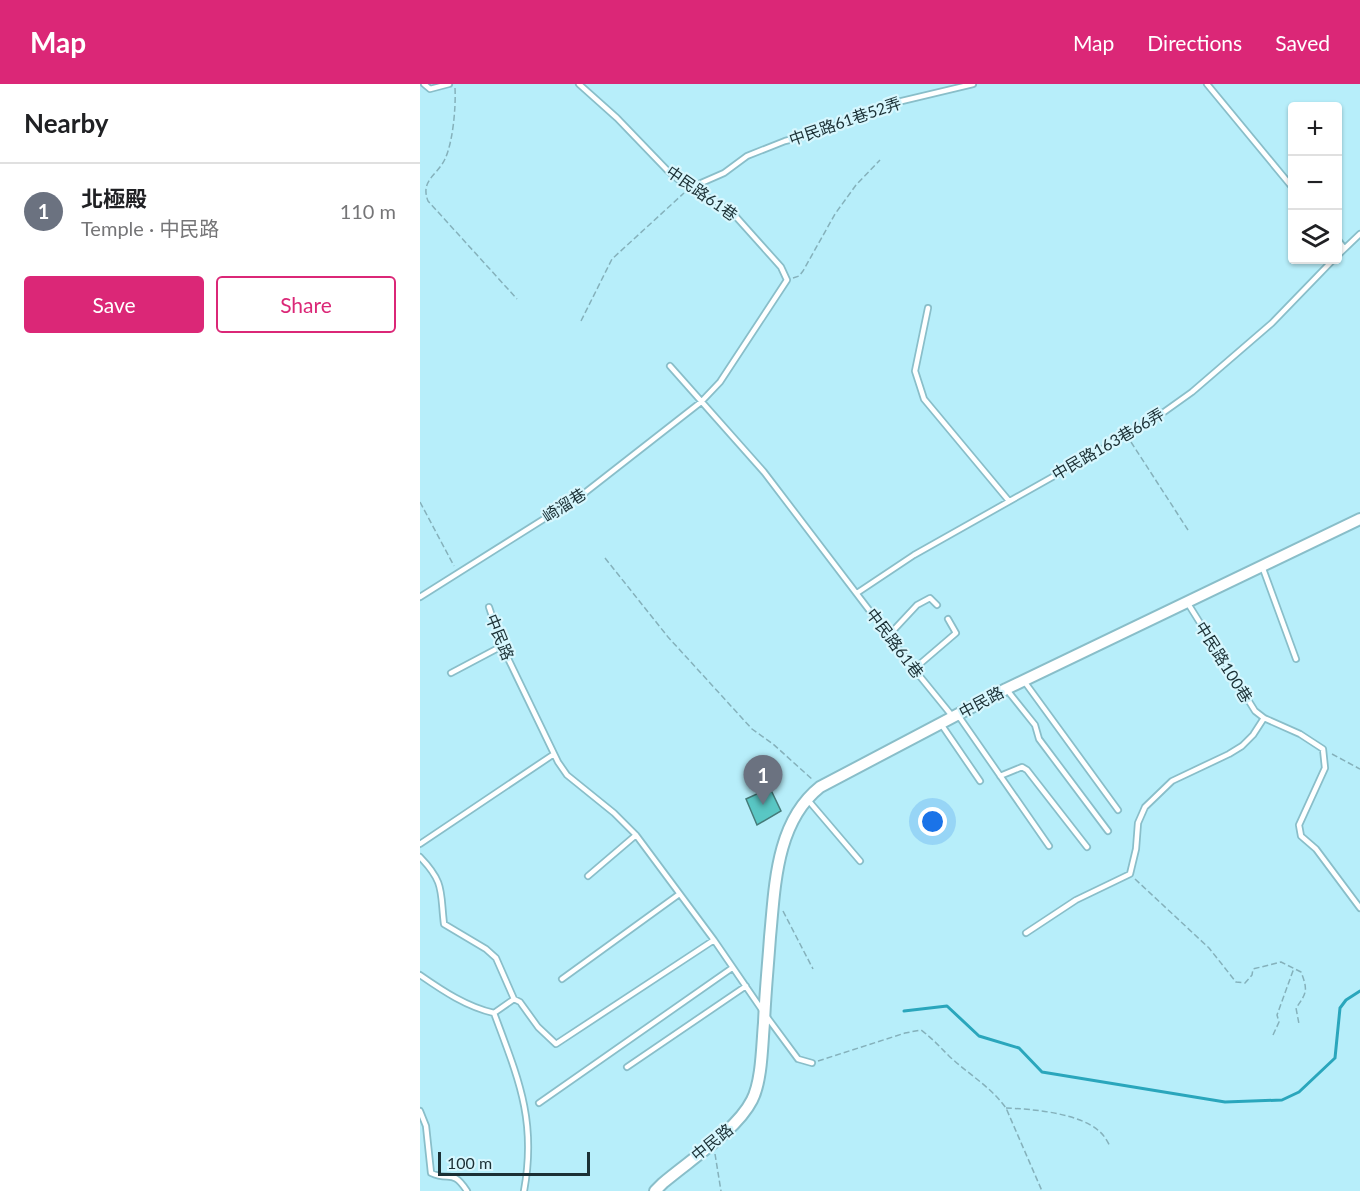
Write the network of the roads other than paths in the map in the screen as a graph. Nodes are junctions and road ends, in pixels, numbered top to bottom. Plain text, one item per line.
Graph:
1 (424, 84) edge
2 (449, 84) edge
3 (579, 84) edge
4 (973, 84) edge
5 (1207, 84) edge
6 (1288, 181) edge
7 (692, 187) junction
8 (1360, 234) edge
9 (1342, 245) edge
10 (1344, 248) junction
11 (1342, 250) edge
12 (1329, 264) edge
13 (928, 308) dead end
14 (670, 366) dead end
15 (701, 402) junction
16 (1009, 501) junction
17 (1360, 519) edge
18 (1262, 566) junction
19 (857, 593) junction
20 (420, 597) edge
21 (1187, 601) junction
22 (938, 605) dead end
23 (489, 608) dead end
24 (948, 619) dead end
25 (889, 635) junction
26 (502, 646) junction
27 (1296, 659) dead end
28 (914, 669) junction
29 (451, 673) dead end
30 (1024, 680) junction
31 (1006, 689) junction
32 (953, 717) junction
33 (1264, 718) junction
34 (941, 724) junction
35 (554, 754) junction
36 (1000, 776) junction
37 (980, 781) dead end
38 (807, 798) junction
39 (1118, 810) dead end
40 (1108, 831) dead end
41 (636, 836) junction
42 (420, 844) edge
43 (1049, 846) dead end
44 (1087, 847) dead end
45 (420, 857) edge
46 (860, 861) dead end
47 (588, 876) dead end
48 (678, 895) junction
49 (1360, 908) edge
50 (1026, 933) dead end
51 (714, 940) junction
52 (732, 968) junction
53 (420, 975) edge
54 (562, 979) dead end
55 (746, 986) junction
56 (514, 999) junction
57 (494, 1013) junction
58 (764, 1013) junction
59 (812, 1063) road end
60 (627, 1066) dead end
61 (539, 1102) dead end
62 (420, 1111) edge
63 (467, 1191) edge
64 (524, 1191) edge
65 (655, 1191) edge

1 - 2 lane
3 - 7 lane, 中民路61巷
4 - 7 lane, 中民路61巷52弄
5 - 6 lane
7 - 15 lane, 中民路61巷
8 - 10 lane
9 - 10 lane
10 - 11 lane
12 - 16 lane, 中民路163巷66弄
13 - 16 lane
14 - 15 lane, 中民路61巷
15 - 19 lane, 中民路61巷
15 - 20 lane, 崎溜巷
16 - 19 lane, 中民路163巷66弄
17 - 18 street, 中民路
18 - 21 street, 中民路
18 - 27 lane
19 - 25 lane, 中民路61巷
21 - 30 street, 中民路
21 - 33 lane, 中民路100巷
22 - 25 lane
23 - 26 lane, 中民路
24 - 28 lane
25 - 28 lane, 中民路61巷
26 - 29 lane
26 - 35 lane, 中民路
28 - 32 lane, 中民路61巷
30 - 31 street, 中民路
30 - 39 lane
31 - 32 street, 中民路
31 - 40 lane
32 - 34 street, 中民路
32 - 36 lane, 中民路61巷
33 - 49 lane, 中民路100巷
33 - 50 lane
34 - 37 lane
34 - 38 street, 中民路
35 - 41 lane, 中民路
35 - 42 lane
36 - 43 lane, 中民路61巷
36 - 44 lane
38 - 46 lane
38 - 58 street, 中民路
41 - 47 lane
41 - 48 lane, 中民路
45 - 56 lane
48 - 51 lane, 中民路
48 - 54 lane
51 - 52 lane, 中民路
51 - 56 lane
52 - 55 lane, 中民路
52 - 61 lane
53 - 57 lane
55 - 58 lane, 中民路
55 - 60 lane
56 - 57 lane
57 - 64 lane
58 - 59 lane, 中民路
58 - 65 street, 中民路
62 - 63 lane

